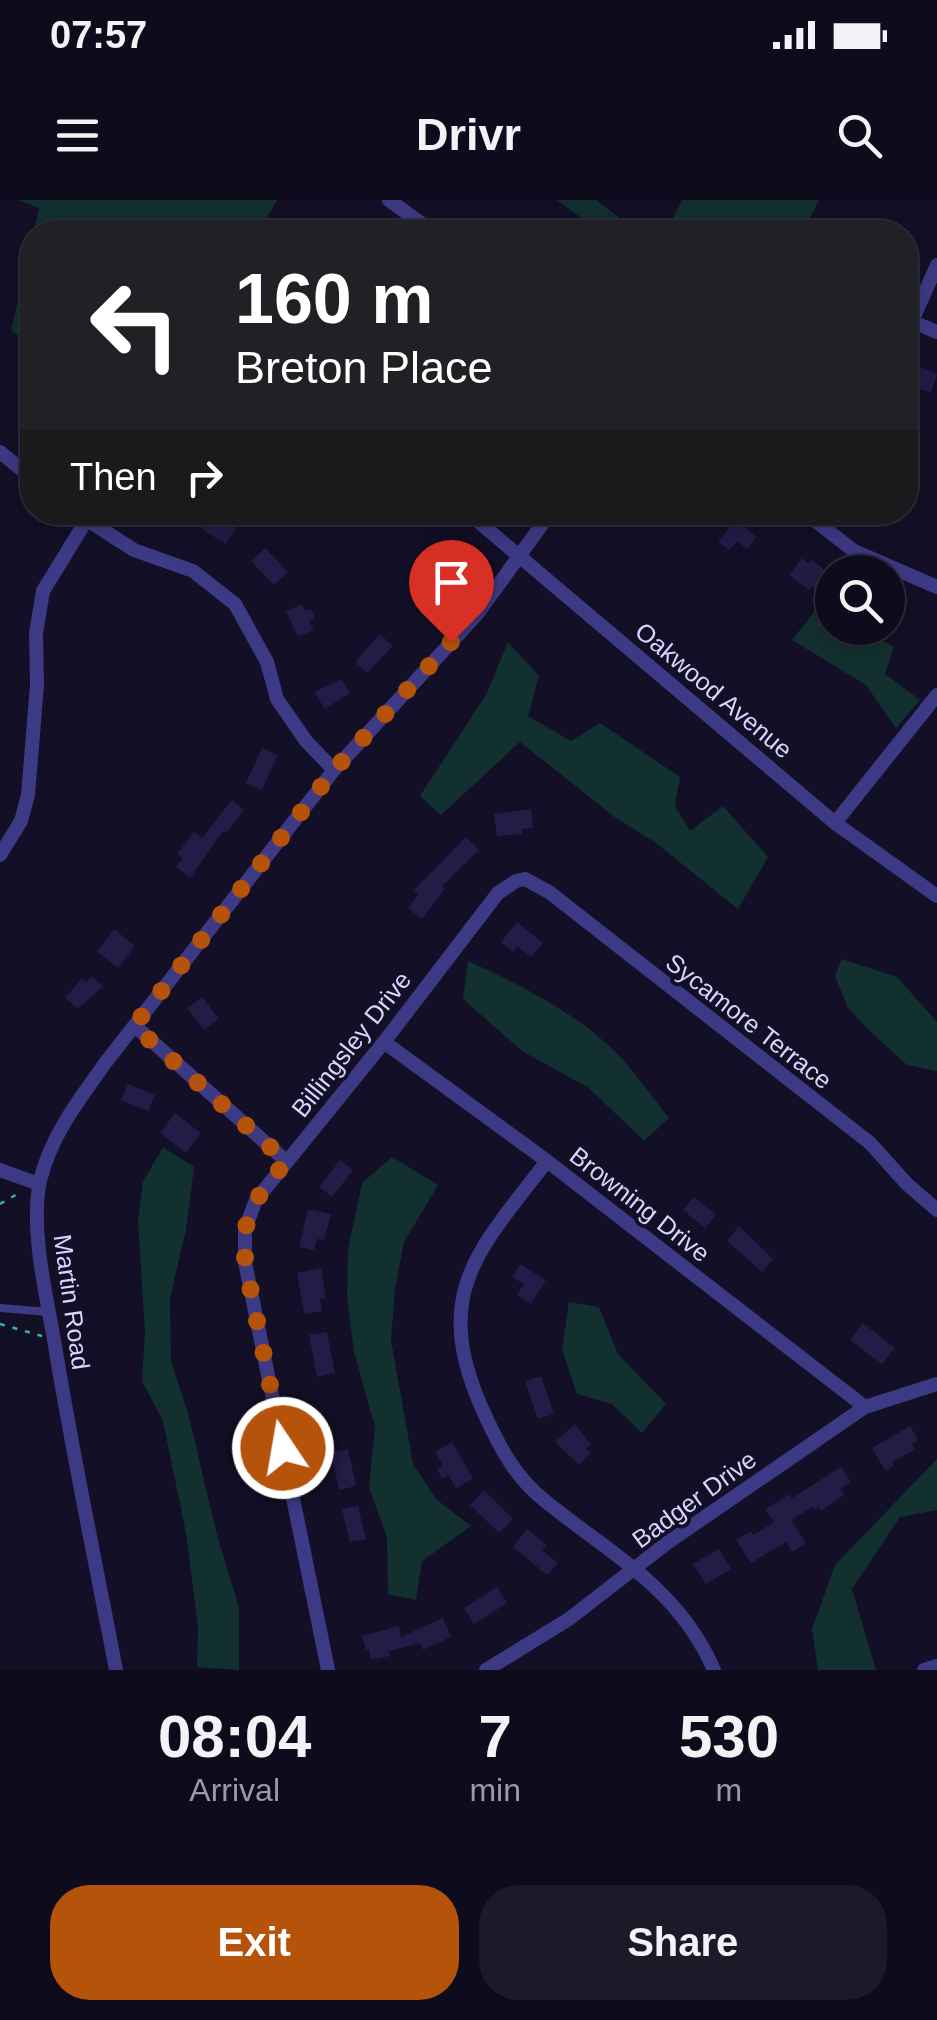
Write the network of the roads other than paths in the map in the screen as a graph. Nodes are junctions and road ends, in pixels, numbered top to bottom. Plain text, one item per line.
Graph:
1 (389, 200) edge
2 (416, 220) edge
3 (937, 265) edge
4 (918, 301) edge
5 (0, 452) edge
6 (20, 468) edge
7 (76, 525) edge
8 (93, 525) edge
9 (483, 525) edge
10 (542, 525) edge
11 (820, 525) edge
12 (519, 554) junction
13 (937, 587) edge
14 (937, 695) edge
15 (334, 770) junction
16 (835, 823) junction
17 (0, 855) edge
18 (525, 879) joint
19 (937, 896) edge
20 (134, 1026) junction
21 (384, 1042) junction
22 (286, 1161) junction
23 (547, 1161) junction
24 (0, 1170) edge
25 (39, 1184) junction
26 (937, 1210) edge
27 (0, 1308) edge
28 (49, 1312) junction
29 (937, 1384) edge
30 (865, 1407) junction
31 (637, 1568) junction
32 (937, 1666) edge
33 (116, 1670) edge
34 (328, 1670) edge
35 (486, 1670) edge
36 (714, 1670) edge
37 (924, 1670) edge

1 - 2 street
3 - 4 street
5 - 6 street
7 - 17 street
8 - 15 street
9 - 12 street, Oakwood Avenue
10 - 12 street, Martin Road
11 - 13 street
12 - 15 street, Martin Road
12 - 16 street, Oakwood Avenue
14 - 16 street
15 - 20 street, Martin Road
16 - 19 street, Oakwood Avenue
18 - 21 street, Billingsley Drive
18 - 26 street, Sycamore Terrace
20 - 22 street
20 - 25 street, Martin Road
21 - 22 street, Billingsley Drive
21 - 23 street, Browning Drive
22 - 34 street, Billingsley Drive
23 - 30 street, Browning Drive
23 - 31 street
24 - 25 street
25 - 28 street, Martin Road
27 - 28 lane
28 - 33 street, Martin Road
29 - 30 street, Badger Drive
30 - 31 street, Badger Drive
31 - 35 street, Badger Drive
31 - 36 street
32 - 37 street

